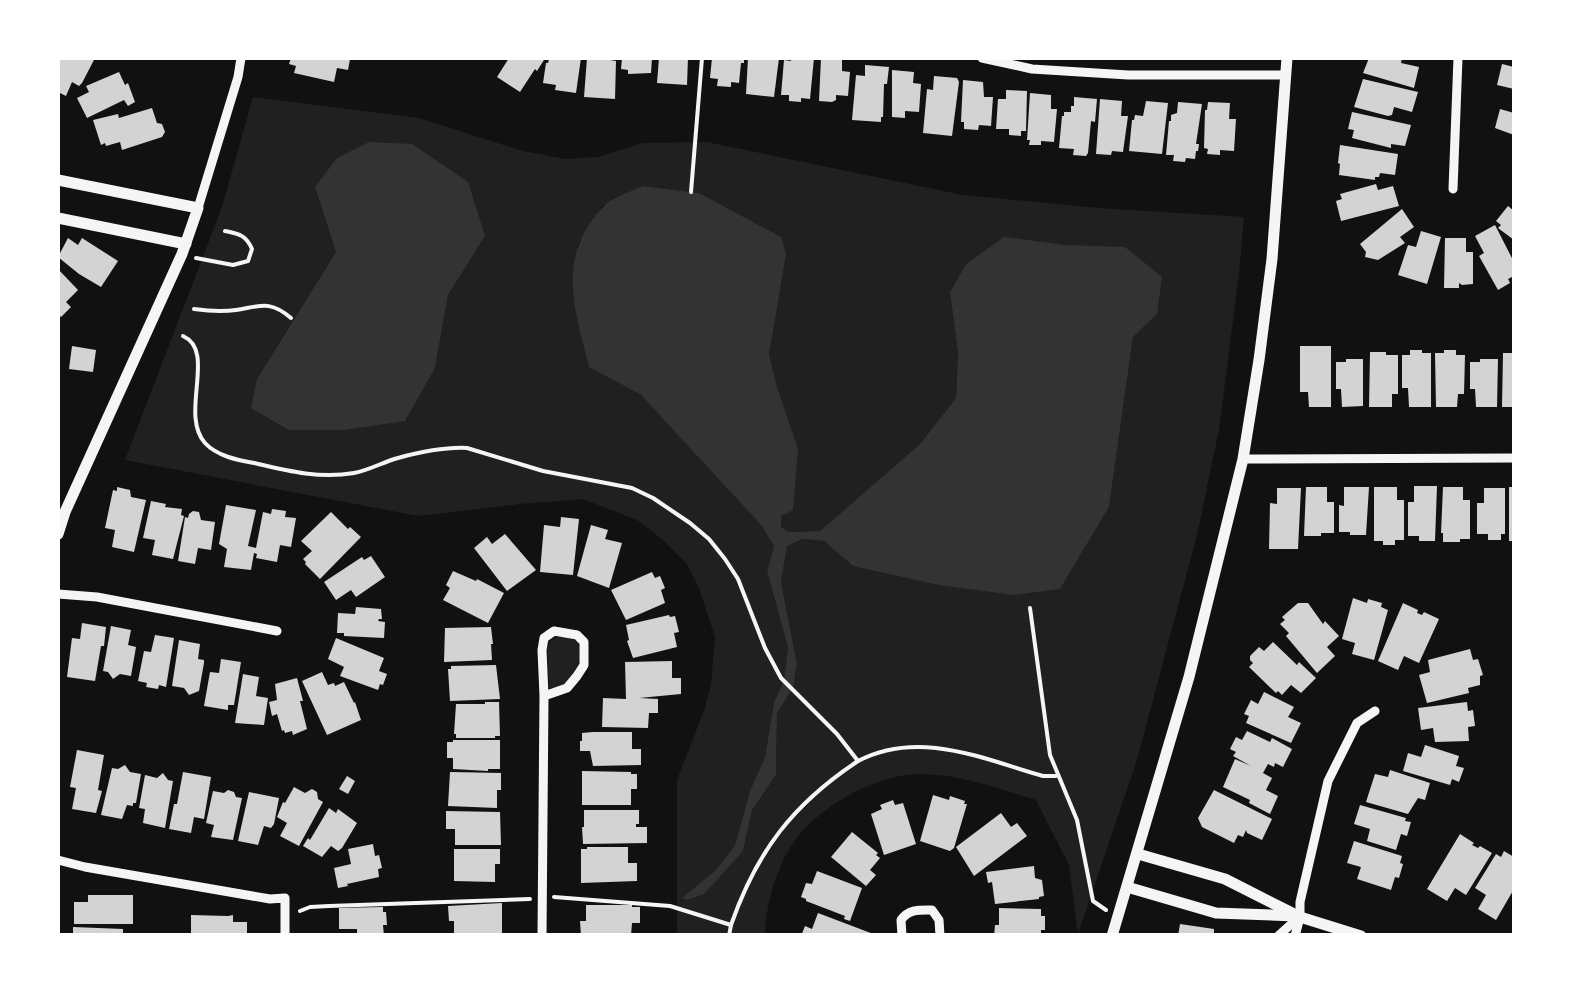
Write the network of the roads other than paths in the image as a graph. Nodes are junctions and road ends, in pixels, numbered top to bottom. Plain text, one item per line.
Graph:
1 (241, 58) edge
2 (982, 58) edge
3 (1286, 58) edge
4 (1458, 58) edge
5 (1286, 76) junction
6 (58, 180) edge
7 (1453, 189) dead end
8 (198, 208) junction
9 (58, 218) edge
10 (184, 249) junction
11 (1514, 458) edge
12 (1243, 459) junction
13 (61, 512) edge
14 (58, 534) edge
15 (58, 594) edge
16 (277, 632) dead end
17 (544, 696) junction
18 (1375, 711) dead end
19 (1138, 854) junction
20 (58, 860) edge
21 (1128, 887) junction
22 (1300, 916) junction
23 (285, 936) edge
24 (542, 936) edge
25 (902, 936) edge
26 (940, 936) edge
27 (1112, 936) edge
28 (1278, 936) edge
29 (1295, 936) edge
30 (1361, 936) edge

1 - 8 street
2 - 5 street
3 - 5 street
4 - 7 street
5 - 12 street
6 - 8 street
8 - 10 street
9 - 10 street
10 - 13 street
11 - 12 street
12 - 19 street
13 - 14 street
15 - 16 street
17 - 17 street
17 - 24 street
18 - 22 street
19 - 21 street
19 - 22 street
20 - 23 street
21 - 22 street
21 - 27 street
22 - 28 street
22 - 29 street
22 - 30 street
25 - 26 street

